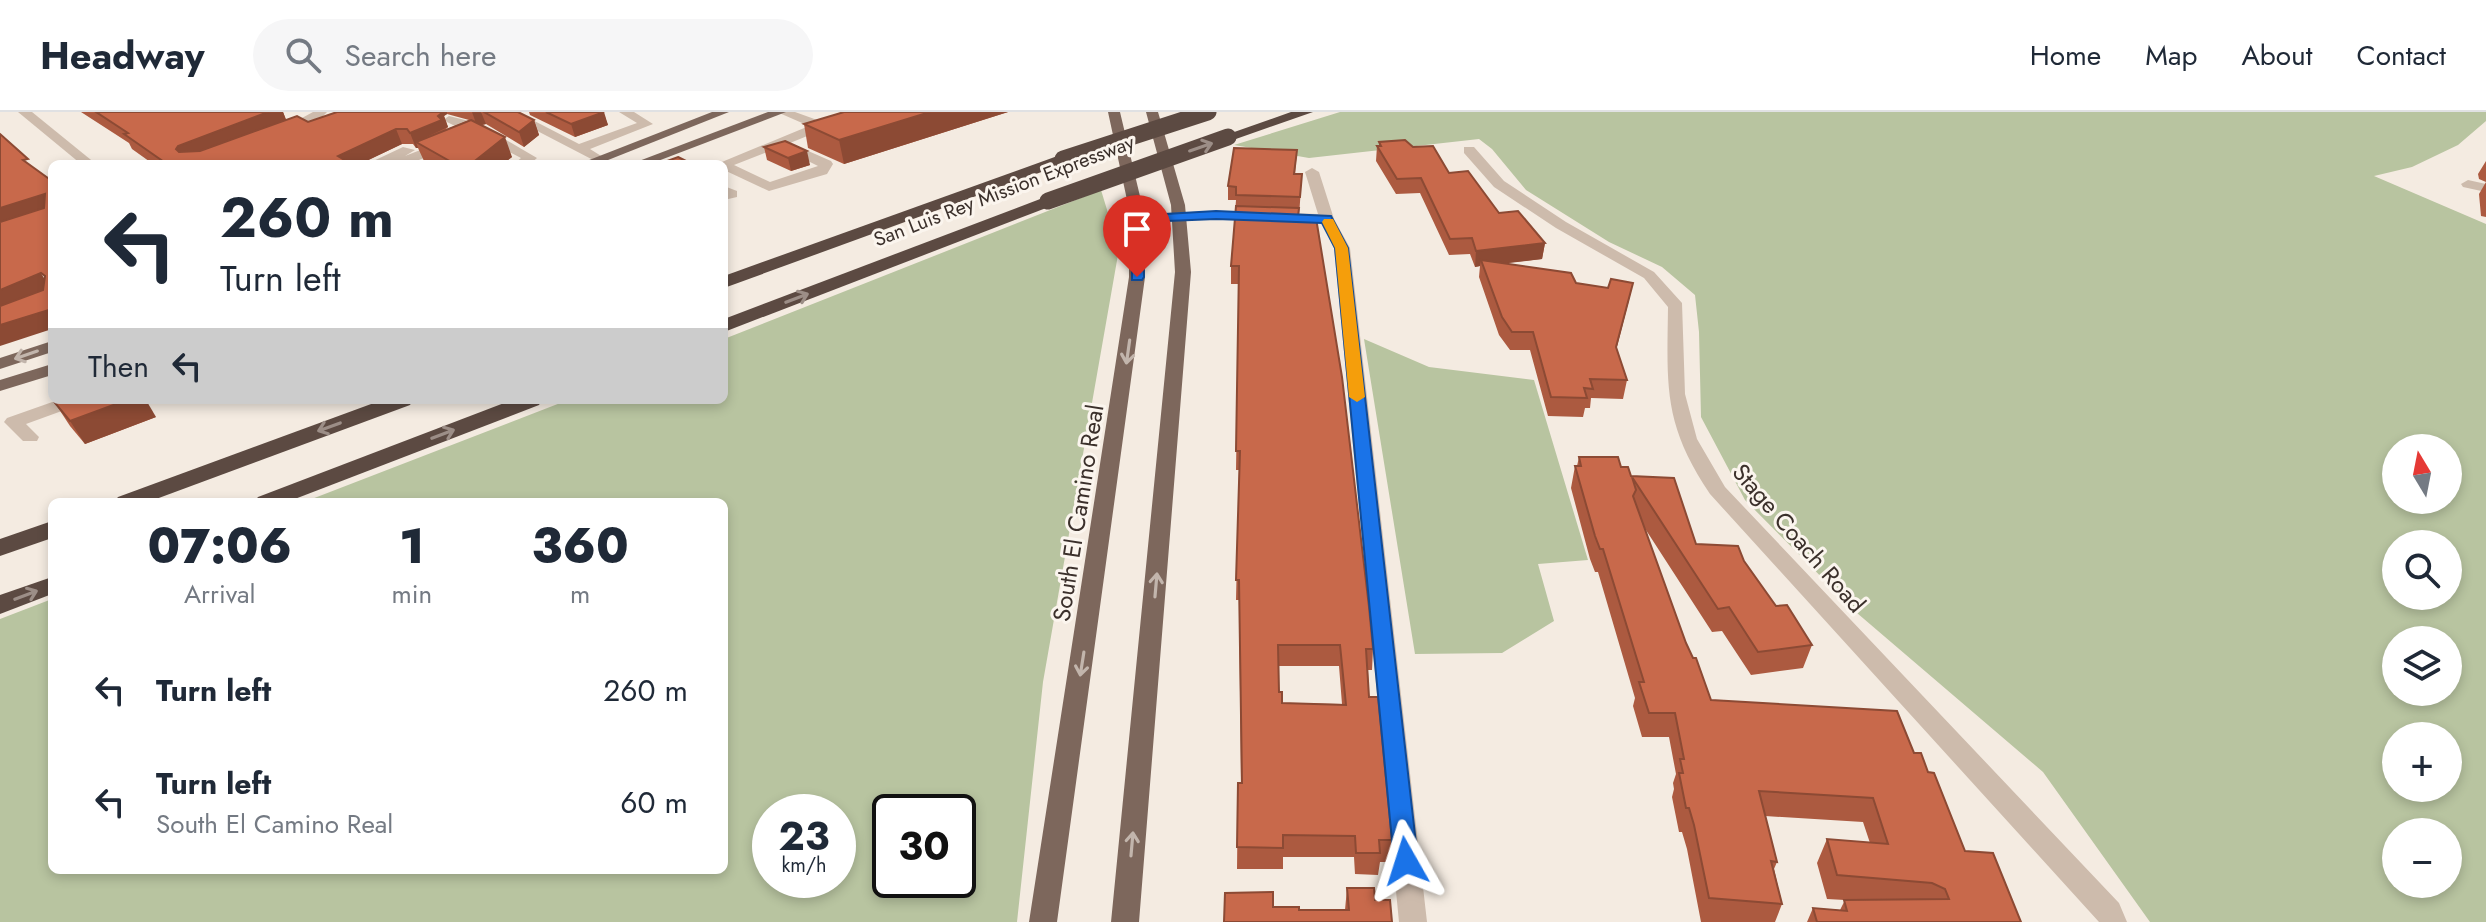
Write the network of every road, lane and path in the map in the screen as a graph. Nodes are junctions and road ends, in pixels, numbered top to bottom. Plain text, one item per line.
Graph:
1 (24, 112) edge
2 (321, 112) edge
3 (507, 112) edge
4 (625, 112) edge
5 (781, 112) edge
6 (851, 112) edge
7 (1114, 112) edge
8 (1152, 112) edge
9 (1208, 112) edge
10 (1306, 112) edge
11 (719, 113) edge
12 (449, 120) dead end
13 (867, 121) edge
14 (821, 126) junction
15 (267, 137) edge
16 (782, 143) junction
17 (580, 148) junction
18 (1469, 150) dead end
19 (84, 160) edge
20 (384, 160) edge
21 (410, 160) edge
22 (527, 160) edge
23 (591, 160) edge
24 (595, 160) edge
25 (637, 160) edge
26 (647, 160) edge
27 (728, 163) edge
28 (728, 166) edge
29 (1312, 172) dead end
30 (2468, 184) dead end
31 (2486, 188) edge
32 (1179, 216) junction
33 (1137, 218) junction
34 (1327, 219) junction
35 (728, 281) edge
36 (728, 324) edge
37 (48, 347) edge
38 (0, 364) edge
39 (48, 370) edge
40 (0, 386) edge
41 (64, 404) edge
42 (391, 404) edge
43 (521, 404) edge
44 (30, 437) dead end
45 (137, 498) edge
46 (276, 498) edge
47 (48, 530) edge
48 (0, 548) edge
49 (48, 587) edge
50 (0, 605) edge
51 (1926, 716) junction
52 (1898, 717) edge
53 (1043, 922) edge
54 (1125, 922) edge
55 (1413, 922) edge
56 (2113, 922) edge

1 - 19 street
2 - 15 street
3 - 17 street
4 - 17 street
5 - 14 street
5 - 26 main road
6 - 14 street
7 - 33 main road, South El Camino Real
8 - 32 main road
9 - 35 highway, San Luis Rey Mission Expressway, bridge
36 -> 10 highway, San Luis Rey Mission Expressway, bridge
11 - 24 main road
11 - 25 main road
12 - 20 street
13 - 14 street
14 - 16 street
16 - 27 street
16 - 28 street
17 - 23 street
18 - 51 street, Stage Coach Road
21 - 22 street
29 - 34 street
30 - 31 street
32 - 33 street
32 - 34 street
54 -> 32 main road
33 -> 53 main road, South El Camino Real
34 - 55 street
37 -> 38 main road
39 - 40 main road
41 - 44 street
42 -> 45 highway
46 -> 43 highway
47 - 48 highway
50 -> 49 highway
51 - 52 street
51 - 56 street, Stage Coach Road

